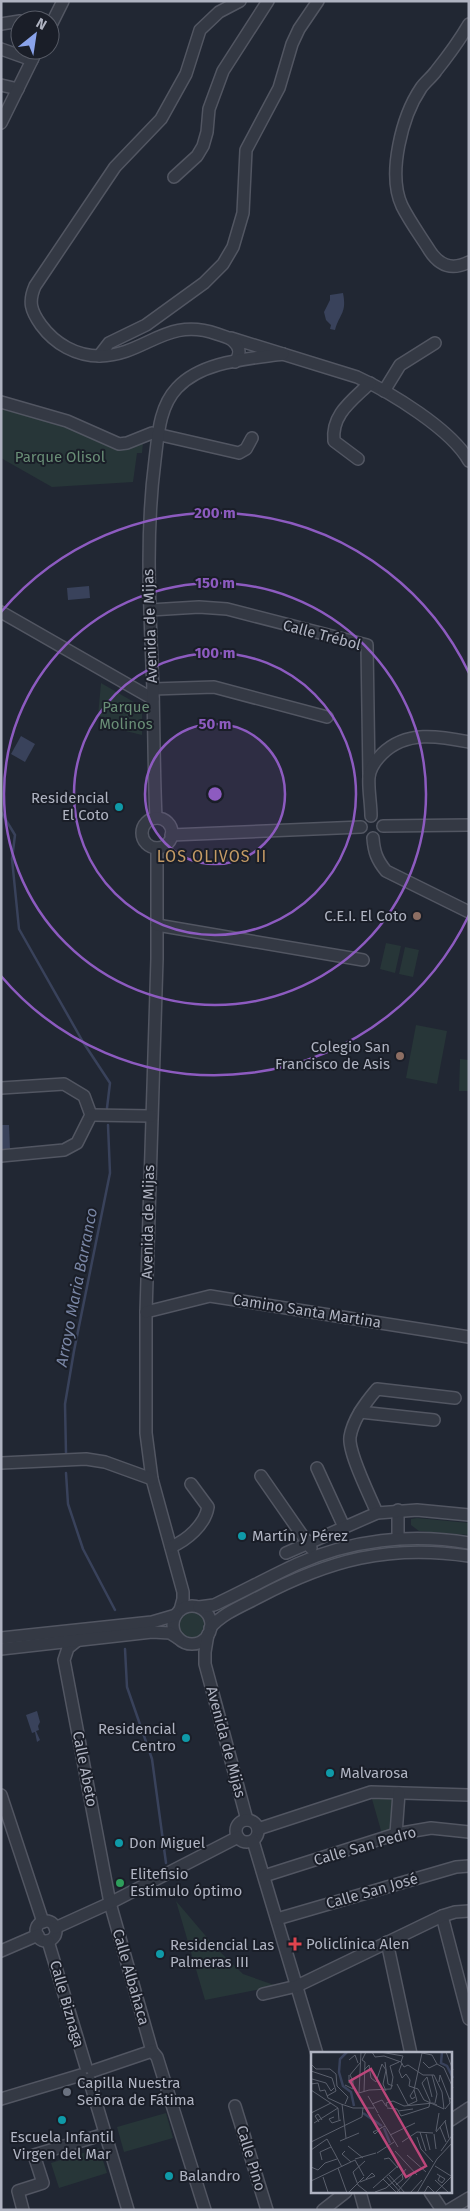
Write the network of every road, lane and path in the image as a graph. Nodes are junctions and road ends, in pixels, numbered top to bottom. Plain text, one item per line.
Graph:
1 (240, 1) edge
2 (268, 1) edge
3 (318, 1) edge
4 (469, 24) edge
5 (32, 60) edge
6 (1, 84) edge
7 (18, 89) junction
8 (1, 123) edge
9 (174, 177) dead end
10 (469, 262) edge
11 (229, 338) junction
12 (435, 344) dead end
13 (282, 354) junction
14 (99, 356) junction
15 (235, 362) junction
16 (370, 383) junction
17 (384, 391) junction
18 (1, 402) edge
19 (158, 434) junction
20 (252, 438) dead end
21 (358, 460) dead end
22 (469, 461) edge
23 (150, 610) junction
24 (1, 612) edge
25 (153, 694) junction
26 (327, 717) dead end
27 (469, 742) edge
28 (369, 776) junction
29 (372, 816) junction
30 (156, 818) junction
31 (469, 825) edge
32 (383, 826) junction
33 (361, 827) junction
34 (171, 834) junction
35 (373, 838) junction
36 (156, 848) junction
37 (469, 912) edge
38 (157, 925) junction
39 (363, 960) dead end
40 (1, 1088) edge
41 (92, 1115) junction
42 (151, 1116) junction
43 (1, 1156) edge
44 (146, 1312) junction
45 (469, 1337) edge
46 (455, 1398) dead end
47 (360, 1412) junction
48 (434, 1420) dead end
49 (1, 1463) edge
50 (317, 1468) dead end
51 (261, 1476) dead end
52 (152, 1479) junction
53 (191, 1484) dead end
54 (398, 1510) junction
55 (377, 1513) junction
56 (469, 1515) edge
57 (344, 1527) junction
58 (398, 1538) junction
59 (307, 1542) junction
60 (469, 1543) edge
61 (171, 1547) junction
62 (286, 1553) dead end
63 (315, 1556) junction
64 (469, 1556) edge
65 (183, 1592) junction
66 (198, 1607) junction
67 (178, 1612) junction
68 (209, 1631) junction
69 (1, 1638) edge
70 (78, 1640) junction
71 (181, 1640) junction
72 (1, 1649) edge
73 (205, 1664) junction
74 (399, 1793) junction
75 (1, 1795) edge
76 (469, 1795) edge
77 (247, 1820) junction
78 (258, 1829) junction
79 (469, 1832) edge
80 (396, 1834) junction
81 (238, 1837) junction
82 (253, 1841) junction
83 (469, 1866) edge
84 (264, 1876) junction
85 (110, 1903) junction
86 (469, 1912) edge
87 (442, 1916) junction
88 (276, 1919) junction
89 (43, 1922) junction
90 (56, 1928) junction
91 (38, 1935) junction
92 (48, 1940) junction
93 (387, 1942) junction
94 (1, 1951) edge
95 (297, 1986) junction
96 (264, 1994) dead end
97 (469, 2019) edge
98 (152, 2051) junction
99 (316, 2052) edge
100 (411, 2052) edge
101 (87, 2073) junction
102 (1, 2100) edge
103 (235, 2106) dead end
104 (469, 2108) edge
105 (452, 2119) edge
106 (105, 2134) junction
107 (343, 2194) edge
108 (359, 2194) edge
109 (431, 2194) edge
110 (469, 2198) edge
111 (23, 2210) edge
112 (128, 2210) edge
113 (205, 2210) edge
114 (267, 2210) edge
115 (323, 2210) edge
116 (365, 2210) edge
117 (442, 2210) edge
118 (449, 2210) edge

1 - 14 street
2 - 9 street
3 - 14 street
4 - 10 street
5 - 7 street
6 - 7 street
7 - 8 street
11 - 13 street
11 - 14 street
11 - 15 street
12 - 17 street
13 - 15 street, Avenida de Mijas
13 - 16 street
15 - 19 street, Avenida de Mijas
16 - 17 street
16 - 21 street
17 - 22 street
18 - 19 street
19 - 20 street
19 - 23 street, Avenida de Mijas
23 - 25 street, Avenida de Mijas
23 - 28 street, Calle Trébol
24 - 25 street
25 - 26 street
25 - 30 street, Avenida de Mijas
27 - 28 street
28 - 29 street
29 - 32 street
29 - 33 street
30 - 34 street
30 - 36 street
31 - 32 street
32 - 35 street
33 - 34 street
33 - 35 street
34 - 36 street
35 - 37 street
36 - 38 street, Avenida de Mijas
38 - 39 street
38 - 42 street, Avenida de Mijas
40 - 41 street
41 - 42 street
41 - 43 street
42 - 44 street, Avenida de Mijas
44 - 45 street, Camino Santa Martina
44 - 52 street, Avenida de Mijas
46 - 47 street
47 - 48 street
47 - 55 street
49 - 52 street
50 - 57 street
51 - 59 street
52 - 61 street, Avenida de Mijas
53 - 61 street
54 - 55 street
54 - 56 street
54 - 58 street
55 - 57 street
57 - 59 street
58 - 60 street
58 - 63 street
59 - 62 street
59 - 63 street
61 - 65 street, Avenida de Mijas
63 - 66 street
64 - 68 street
65 - 66 street, Avenida de Mijas
65 - 67 street, Avenida de Mijas
66 - 67 street
66 - 68 street
67 - 69 street
67 - 71 street
68 - 71 street
68 - 73 street, Avenida de Mijas
70 - 71 street
70 - 72 street
70 - 85 street, Calle Abeto
71 - 73 street, Avenida de Mijas
73 - 77 street, Avenida de Mijas
74 - 76 street
74 - 78 street
74 - 80 street
75 - 89 street
77 - 78 street
77 - 81 street
78 - 82 street
79 - 80 street, Calle San Pedro
80 - 84 street, Calle San Pedro
81 - 82 street
81 - 85 street
82 - 84 street
83 - 88 street, Calle San José
84 - 88 street
85 - 90 street
85 - 98 street, Calle Albahaca
86 - 87 street
87 - 93 street
87 - 97 street
88 - 95 street
89 - 90 street
89 - 91 street
90 - 92 street
91 - 92 street
91 - 94 street
92 - 101 street, Calle Biznaga
93 - 95 street
93 - 100 street
95 - 96 street
95 - 99 street
98 - 101 street
98 - 113 street, Calle Albahaca
101 - 102 street
101 - 106 street, Calle Biznaga
103 - 114 street, Calle Pino
104 - 105 street
106 - 111 street
106 - 112 street, Calle Biznaga
107 - 115 street
108 - 116 street
109 - 117 street
110 - 118 street

